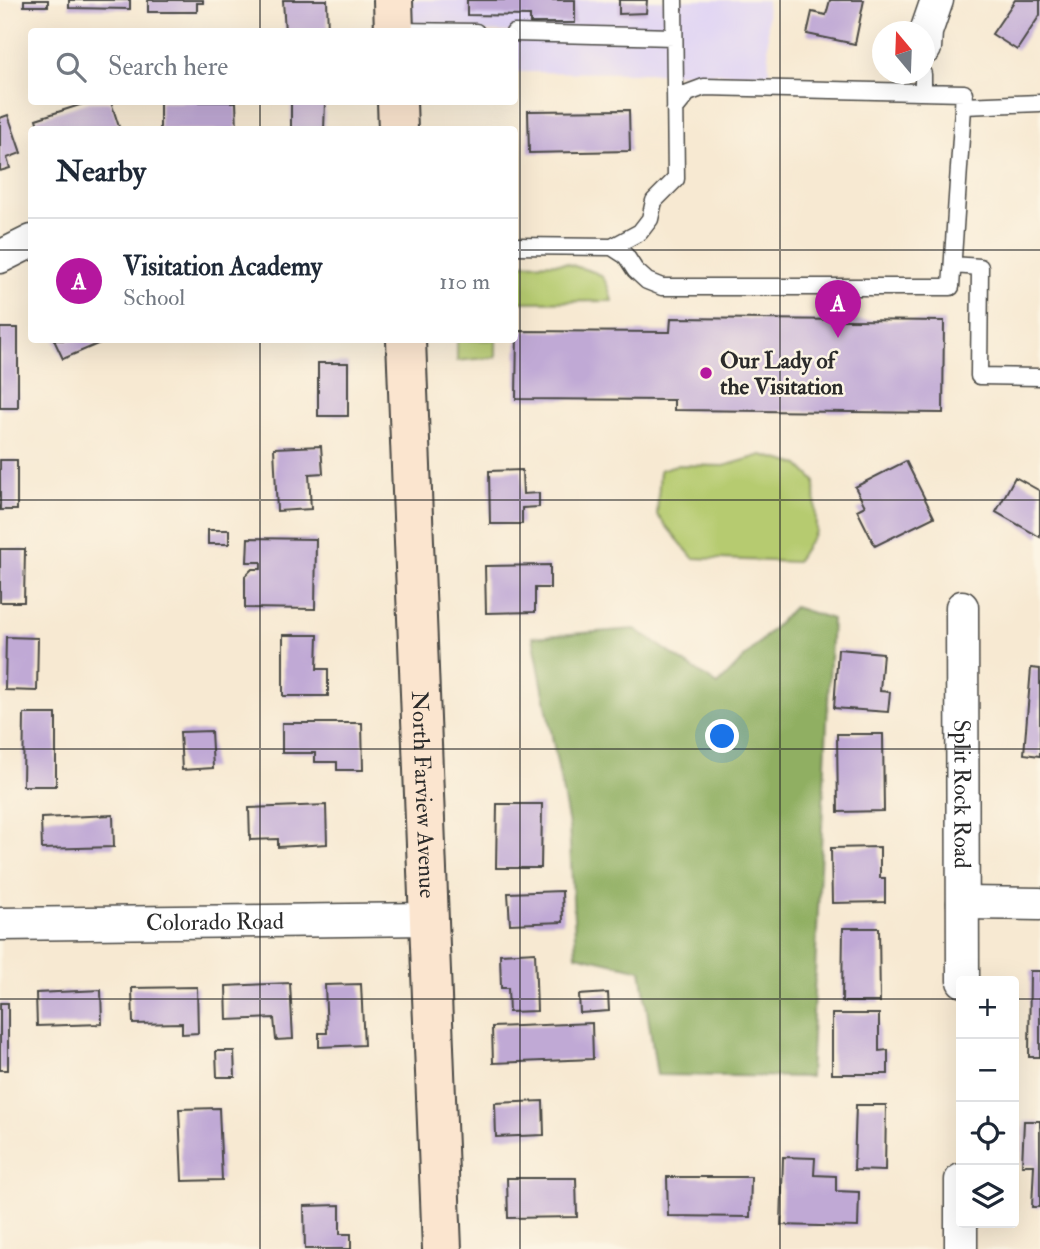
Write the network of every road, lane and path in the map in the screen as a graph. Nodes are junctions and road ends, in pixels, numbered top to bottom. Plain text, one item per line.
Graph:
1 (393, 0) edge
2 (674, 0) edge
3 (937, 0) edge
4 (930, 21) edge
5 (394, 28) edge
6 (518, 33) edge
7 (674, 37) junction
8 (923, 84) edge
9 (923, 92) junction
10 (1040, 103) edge
11 (397, 105) edge
12 (964, 106) junction
13 (675, 109) junction
14 (398, 126) edge
15 (28, 243) edge
16 (518, 246) edge
17 (612, 247) junction
18 (0, 257) edge
19 (953, 265) junction
20 (406, 343) edge
21 (1040, 377) edge
22 (962, 607) dead end
23 (963, 903) junction
24 (1040, 904) edge
25 (429, 919) junction
26 (0, 924) edge
27 (963, 976) edge
28 (961, 1228) edge
29 (442, 1249) edge
30 (961, 1249) edge

1 - 5 street
2 - 7 lane
3 - 4 street
6 - 7 lane
7 - 13 lane
8 - 9 lane
9 - 12 lane
9 - 13 lane
10 - 12 lane
11 - 14 street
12 - 19 lane
13 - 17 lane
15 - 18 street
16 - 17 lane
17 - 19 lane
19 - 21 lane
20 - 25 street, North Farview Avenue
22 - 23 street, Split Rock Road
23 - 24 street
23 - 27 street, Split Rock Road
25 - 26 street, Colorado Road
25 - 29 street, North Farview Avenue
28 - 30 street

